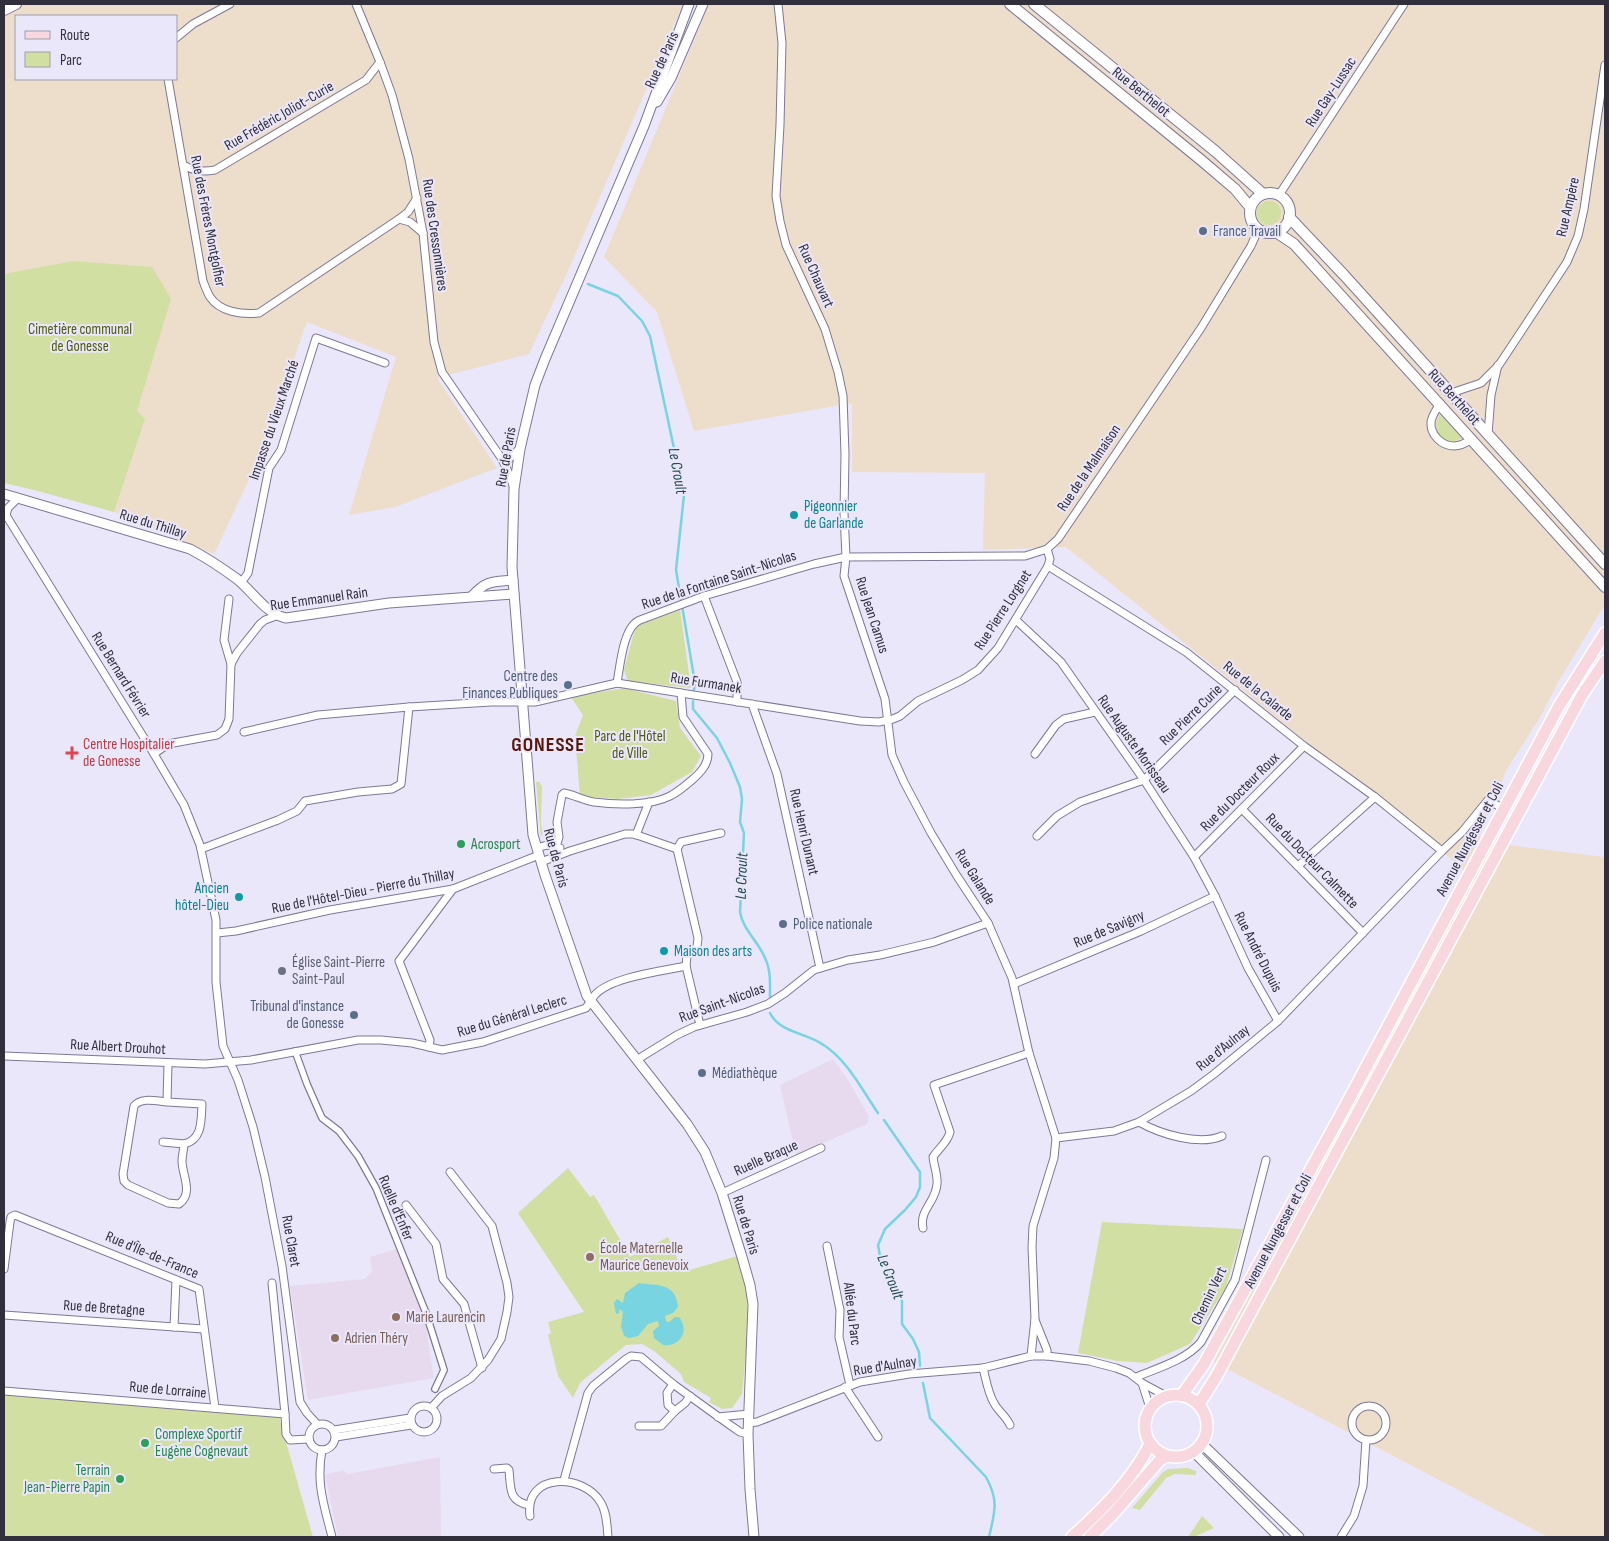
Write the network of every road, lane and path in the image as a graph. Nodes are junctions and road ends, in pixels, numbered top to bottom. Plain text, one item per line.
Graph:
1 (16, 4) edge
2 (230, 4) edge
3 (356, 4) edge
4 (689, 4) edge
5 (703, 4) edge
6 (778, 4) edge
7 (1010, 4) edge
8 (1034, 4) edge
9 (1404, 4) edge
10 (4, 10) edge
11 (178, 36) edge
12 (380, 62) junction
13 (1605, 66) edge
14 (168, 80) edge
15 (644, 126) junction
16 (183, 165) junction
17 (1263, 194) junction
18 (1279, 195) junction
19 (418, 198) junction
20 (1250, 207) junction
21 (1289, 217) junction
22 (399, 219) junction
23 (1258, 230) junction
24 (1276, 232) junction
25 (423, 233) junction
26 (385, 363) dead end
27 (1498, 365) junction
28 (1451, 393) junction
29 (1440, 403) junction
30 (1488, 435) junction
31 (1472, 439) junction
32 (520, 449) junction
33 (502, 459) junction
34 (514, 489) junction
35 (4, 494) edge
36 (18, 498) junction
37 (5, 514) edge
38 (1048, 549) junction
39 (846, 557) junction
40 (1605, 564) edge
41 (1048, 566) junction
42 (513, 580) junction
43 (241, 583) junction
44 (1605, 587) edge
45 (514, 594) junction
46 (472, 596) junction
47 (704, 596) junction
48 (229, 599) dead end
49 (276, 616) junction
50 (1016, 620) junction
51 (1605, 633) edge
52 (1605, 661) edge
53 (231, 664) junction
54 (616, 683) junction
55 (1235, 690) junction
56 (681, 693) junction
57 (522, 702) junction
58 (737, 702) junction
59 (752, 704) junction
60 (409, 707) junction
61 (1095, 712) junction
62 (888, 720) junction
63 (244, 732) dead end
64 (1304, 746) junction
65 (154, 754) junction
66 (1035, 754) dead end
67 (1144, 780) junction
68 (1375, 797) junction
69 (649, 802) junction
70 (1242, 809) junction
71 (1504, 809) junction
72 (721, 833) dead end
73 (636, 835) junction
74 (1037, 836) dead end
75 (556, 847) junction
76 (201, 849) junction
77 (677, 849) junction
78 (570, 851) junction
79 (1442, 851) junction
80 (539, 855) junction
81 (553, 857) junction
82 (1194, 857) junction
83 (1298, 866) junction
84 (453, 889) junction
85 (1215, 896) junction
86 (988, 923) junction
87 (217, 933) junction
88 (1363, 933) junction
89 (686, 966) junction
90 (820, 968) junction
91 (1014, 984) junction
92 (592, 1002) junction
93 (1278, 1021) junction
94 (700, 1025) junction
95 (429, 1047) junction
96 (295, 1050) junction
97 (1029, 1053) junction
98 (4, 1056) edge
99 (638, 1059) junction
100 (230, 1062) junction
101 (1368, 1063) junction
102 (168, 1064) junction
103 (1382, 1071) junction
104 (167, 1102) junction
105 (1139, 1122) junction
106 (1222, 1136) dead end
107 (1056, 1138) junction
108 (162, 1142) dead end
109 (184, 1144) junction
110 (821, 1148) dead end
111 (1266, 1160) dead end
112 (450, 1172) dead end
113 (722, 1193) junction
114 (406, 1205) dead end
115 (923, 1228) dead end
116 (827, 1246) dead end
117 (4, 1269) edge
118 (176, 1280) junction
119 (272, 1283) dead end
120 (4, 1315) edge
121 (1035, 1319) junction
122 (174, 1327) junction
123 (203, 1329) junction
124 (1031, 1356) junction
125 (1047, 1356) junction
126 (482, 1368) junction
127 (983, 1368) junction
128 (1136, 1377) junction
129 (1142, 1383) junction
130 (673, 1384) junction
131 (847, 1386) junction
132 (436, 1389) dead end
133 (4, 1391) edge
134 (1182, 1395) junction
135 (690, 1396) junction
136 (1166, 1396) junction
137 (1199, 1404) junction
138 (215, 1408) junction
139 (431, 1408) junction
140 (1150, 1408) junction
141 (675, 1410) junction
142 (285, 1414) junction
143 (718, 1417) junction
144 (749, 1419) junction
145 (411, 1421) junction
146 (317, 1424) junction
147 (1010, 1425) dead end
148 (639, 1426) dead end
149 (335, 1433) junction
150 (748, 1434) junction
151 (878, 1437) dead end
152 (309, 1439) junction
153 (1366, 1440) junction
154 (1150, 1444) junction
155 (1198, 1448) junction
156 (322, 1450) junction
157 (1167, 1456) junction
158 (494, 1469) dead end
159 (564, 1480) junction
160 (529, 1505) junction
161 (530, 1516) dead end
162 (332, 1537) edge
163 (608, 1537) edge
164 (754, 1537) edge
165 (1072, 1537) edge
166 (1090, 1537) edge
167 (1279, 1537) edge
168 (1299, 1537) edge
169 (1340, 1537) edge

1 - 10 main road
2 - 11 street
3 - 12 street, Rue des Cressonnières
4 - 15 street, Rue de Paris
5 - 15 street, Rue de Paris
6 - 39 street, Rue Chauvart
7 - 20 main road, Rue Berthelot
8 - 17 main road, Rue Berthelot
9 - 18 street, Rue Gay-Lussac
12 - 16 street, Rue Frédéric Joliot-Curie
12 - 19 street, Rue des Cressonnières
13 - 27 street, Rue Ampère
14 - 16 street, Rue des Frères Montgolfier
15 - 32 street, Rue de Paris
16 - 22 street, Rue des Frères Montgolfier
17 - 18 main road
17 - 20 main road
18 - 21 main road
19 - 22 street, Rue des Frères Montgolfier
19 - 25 street, Rue des Cressonnières
20 - 23 main road
21 - 24 main road
21 - 28 main road, Rue Berthelot
22 - 25 street
23 - 24 main road
23 - 38 street, Rue de la Malmaison
24 - 29 main road, Rue Berthelot
25 - 33 street, Rue des Cressonnières
26 - 43 street, Impasse du Vieux Marché
27 - 28 street, Rue Ampère
27 - 30 street, Rue Ampère
28 - 30 main road, Rue Berthelot
29 - 31 main road, Rue Berthelot
29 - 31 street
30 - 40 main road, Rue Berthelot
31 - 44 main road, Rue Berthelot
32 - 33 street
32 - 34 street, Rue de Paris
33 - 34 street, Rue des Cressonnières
34 - 42 street, Rue de Paris
35 - 36 street, Rue du Thillay
36 - 37 street, Rue Bernard Février
36 - 43 street, Rue du Thillay
37 - 65 street, Rue Bernard Février
38 - 39 street
38 - 41 street, Rue Pierre Lorgnet
39 - 47 street, Rue de la Fontaine Saint-Nicolas
39 - 62 street, Rue Jean Camus
41 - 50 street, Rue Pierre Lorgnet
41 - 55 street, Rue de la Calarde
42 - 45 street, Rue de Paris
42 - 46 street
43 - 49 street, Rue du Thillay
45 - 46 street, Rue Emmanuel Rain
45 - 57 street, Rue de Paris
46 - 49 street, Rue Emmanuel Rain
47 - 54 street, Rue de la Fontaine Saint-Nicolas
47 - 58 street
48 - 53 street
49 - 53 street, Rue Emmanuel Rain
50 - 61 street, Rue Auguste Morisseau
50 - 62 street, Rue Pierre Lorgnet
51 - 71 main road, Avenue Nungesser et Coli
52 - 103 main road, Avenue Nungesser et Coli
53 - 65 street
54 - 56 street, Rue Furmanek
54 - 57 street, Rue Furmanek
55 - 64 street, Rue de la Calarde
55 - 67 street, Rue Pierre Curie
56 - 58 street, Rue Furmanek
56 - 69 street
57 - 60 street, Rue Furmanek
57 - 80 street, Rue de Paris
58 - 59 street, Rue Furmanek
59 - 62 street, Rue Furmanek
59 - 90 street, Rue Henri Dunant
60 - 63 street, Rue Furmanek
60 - 76 street
61 - 66 street
61 - 67 street, Rue Auguste Morisseau
62 - 86 street, Rue Galande
64 - 68 street, Rue de la Calarde
64 - 70 street, Rue du Docteur Roux
65 - 76 street, Rue Bernard Février
67 - 74 street
67 - 82 street, Rue Auguste Morisseau
68 - 79 street, Rue de la Calarde
68 - 83 street
69 - 73 street
69 - 75 street
70 - 82 street, Rue du Docteur Roux
70 - 83 street, Rue du Docteur Calmette
71 - 79 street, Rue d'Aulnay
71 - 101 main road, Avenue Nungesser et Coli
72 - 77 street
73 - 77 street
73 - 78 street, Rue de l'Hôtel-Dieu - Pierre du Thillay
75 - 78 street
75 - 80 street
75 - 81 street
76 - 87 street, Rue Bernard Février
77 - 89 street
78 - 81 street, Rue de l'Hôtel-Dieu - Pierre du Thillay
79 - 88 street, Rue d'Aulnay
80 - 81 street, Rue de l'Hôtel-Dieu - Pierre du Thillay
80 - 84 street, Rue de l'Hôtel-Dieu - Pierre du Thillay
80 - 92 street, Rue de Paris
82 - 85 street, Rue Auguste Morisseau
83 - 88 street, Rue du Docteur Calmette
84 - 87 street, Rue de l'Hôtel-Dieu - Pierre du Thillay
84 - 95 street
85 - 91 street, Rue de Savigny
85 - 93 street, Rue André Dupuis
86 - 90 street, Rue Saint-Nicolas
86 - 91 street, Rue Galande
87 - 100 street, Rue Bernard Février
88 - 93 street, Rue d'Aulnay
89 - 92 street, Rue du Général Leclerc
89 - 94 street
90 - 94 street, Rue Saint-Nicolas
91 - 97 street, Rue Galande
92 - 95 street, Rue du Général Leclerc
92 - 99 street, Rue de Paris
93 - 105 street, Rue d'Aulnay
94 - 99 street, Rue Saint-Nicolas
95 - 96 street, Rue du Général Leclerc
96 - 100 street, Rue du Général Leclerc
96 - 132 street, Ruelle d'Enfer
97 - 107 street, Rue Galande
97 - 115 street
98 - 102 street, Rue Albert Drouhot
99 - 113 street, Rue de Paris
100 - 102 street, Rue Albert Drouhot
100 - 146 street, Rue Claret
101 - 103 main road
101 - 134 main road, Avenue Nungesser et Coli
102 - 104 street
103 - 137 main road, Avenue Nungesser et Coli
104 - 109 street
104 - 109 street
105 - 106 street
105 - 107 street, Rue d'Aulnay
107 - 121 street
108 - 109 street
110 - 113 street, Ruelle Braque
111 - 128 street, Chemin Vert
112 - 126 street
113 - 144 street, Rue de Paris
114 - 126 street
116 - 131 street, Allée du Parc
117 - 118 street, Rue d'Île-de-France
118 - 122 street
118 - 123 street, Rue d'Île-de-France
119 - 142 street
120 - 122 street, Rue de Bretagne
121 - 124 street
121 - 125 street
122 - 123 street, Rue de Bretagne
123 - 138 street, Rue d'Île-de-France
124 - 125 street, Rue d'Aulnay
124 - 127 street, Rue d'Aulnay
125 - 128 street, Rue d'Aulnay
126 - 139 street
127 - 131 street, Rue d'Aulnay
127 - 147 street
128 - 129 street, Rue d'Aulnay
129 - 136 street, Rue d'Aulnay
129 - 140 street, Rue d'Aulnay
130 - 135 street
130 - 141 street
130 - 159 street
131 - 144 street, Rue d'Aulnay
131 - 151 street
133 - 138 street, Rue de Lorraine
134 - 136 main road
134 - 137 main road
135 - 141 street
135 - 143 street
136 - 140 main road
137 - 155 main road
138 - 142 street, Rue de Lorraine
139 - 145 street
139 - 145 street
140 - 154 main road
141 - 148 street
142 - 152 street
143 - 144 street, Rue d'Aulnay
143 - 150 street
144 - 150 street, Rue de Paris
145 - 149 street
146 - 149 street
146 - 152 street
149 - 156 street
150 - 164 street, Rue de Paris
152 - 156 street
153 - 153 street
153 - 169 street
154 - 157 main road
154 - 165 main road
155 - 157 main road
155 - 167 street
155 - 168 street
156 - 162 street
157 - 166 main road
158 - 160 street
159 - 160 street
159 - 163 street
160 - 161 street

